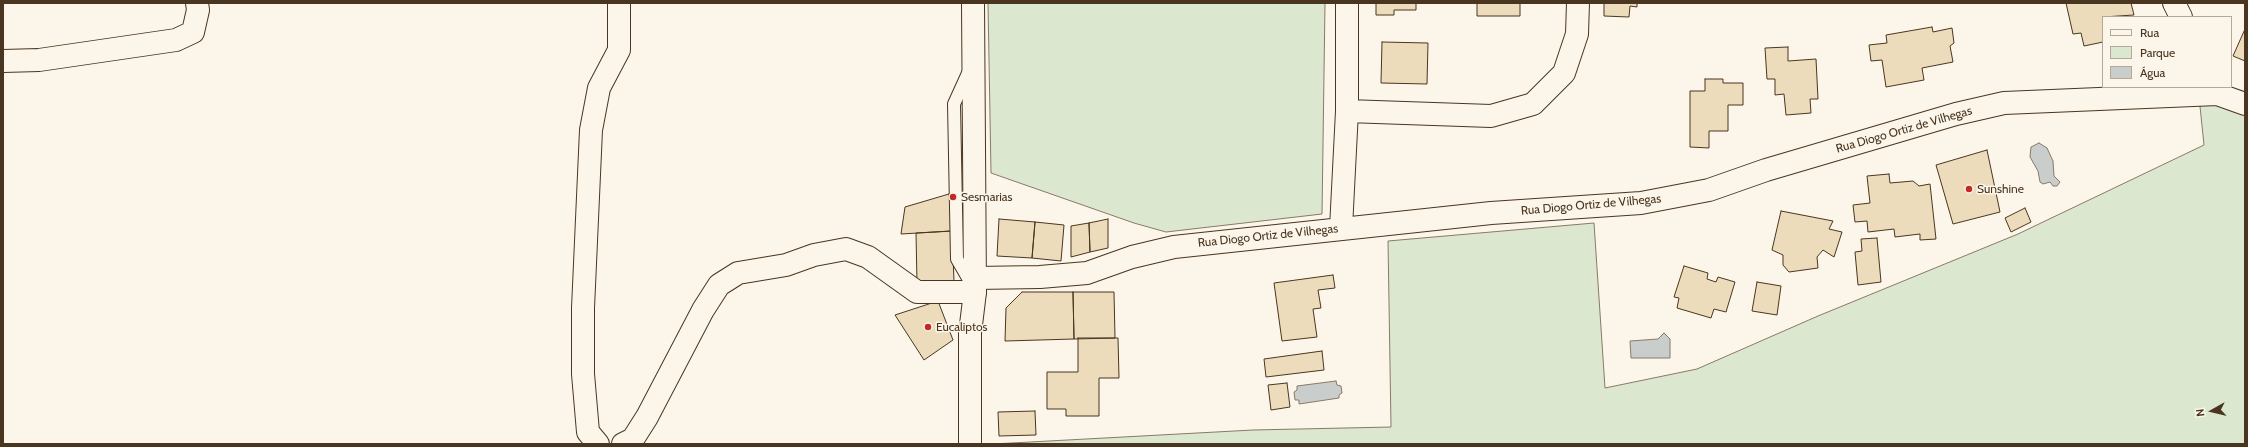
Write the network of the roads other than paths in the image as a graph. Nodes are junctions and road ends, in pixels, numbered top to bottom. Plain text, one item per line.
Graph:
1 (197, 3) edge
2 (619, 3) edge
3 (973, 3) edge
4 (1347, 3) edge
5 (1578, 3) edge
6 (2174, 3) edge
7 (2180, 16) edge
8 (3, 61) edge
9 (2215, 91) edge
10 (2245, 104) edge
11 (1347, 111) junction
12 (1341, 228) junction
13 (975, 285) junction
14 (598, 444) edge
15 (623, 444) edge
16 (970, 444) edge

1 - 8 street
2 - 14 street
3 - 13 street
4 - 11 street
5 - 11 street
6 - 7 street
9 - 10 street, Rua Diogo Ortiz de Vilhegas
9 - 12 street, Rua Diogo Ortiz de Vilhegas
11 - 12 street
12 - 13 street, Rua Diogo Ortiz de Vilhegas
13 - 15 street, Rua Diogo Ortiz de Vilhegas
13 - 16 street

